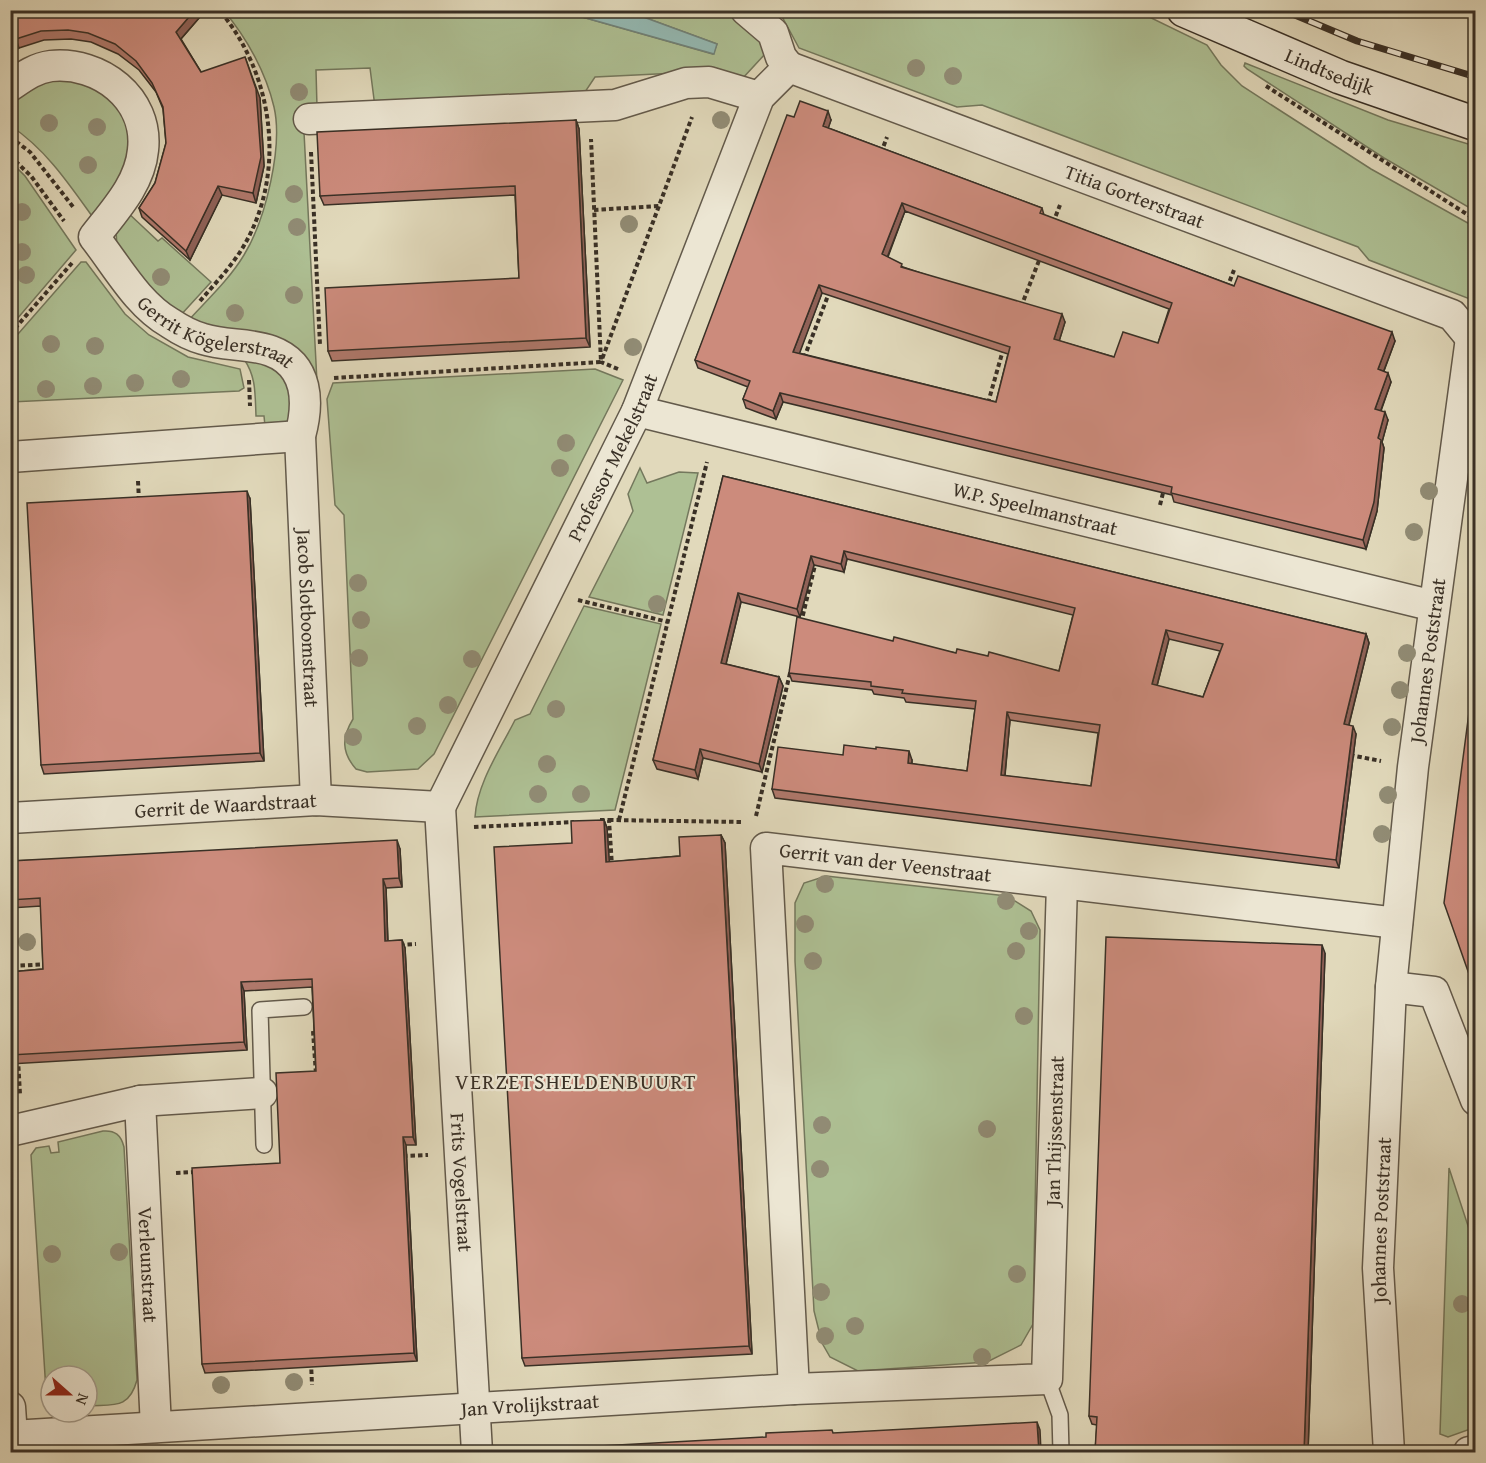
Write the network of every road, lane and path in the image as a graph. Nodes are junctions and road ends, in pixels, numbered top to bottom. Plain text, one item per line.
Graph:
1 (219, 10) edge
2 (746, 10) edge
3 (1185, 10) edge
4 (789, 67) junction
5 (1259, 81) dead end
6 (704, 83) junction
7 (10, 86) edge
8 (759, 97) junction
9 (590, 106) junction
10 (897, 108) junction
11 (309, 119) joint
12 (1476, 123) edge
13 (10, 137) edge
14 (877, 163) edge
15 (1072, 173) junction
16 (659, 206) junction
17 (594, 210) junction
18 (1476, 220) edge
19 (1051, 229) edge
20 (94, 237) junction
21 (1246, 238) junction
22 (1042, 251) edge
23 (832, 285) edge
24 (1226, 291) edge
25 (1017, 318) edge
26 (179, 328) junction
27 (10, 334) edge
28 (1473, 338) edge
29 (1005, 345) edge
30 (320, 355) dead end
31 (804, 359) edge
32 (601, 362) junction
33 (333, 378) dead end
34 (649, 382) junction
35 (987, 410) edge
36 (637, 411) junction
37 (715, 430) junction
38 (300, 436) junction
39 (136, 448) junction
40 (10, 457) edge
41 (1166, 483) edge
42 (140, 506) edge
43 (1152, 537) junction
44 (819, 551) edge
45 (547, 592) junction
46 (1434, 606) junction
47 (668, 622) junction
48 (800, 630) edge
49 (792, 664) edge
50 (1343, 754) edge
51 (1413, 767) junction
52 (316, 800) junction
53 (10, 818) edge
54 (441, 818) junction
55 (598, 820) edge
56 (609, 820) junction
57 (619, 820) junction
58 (576, 822) edge
59 (612, 878) edge
60 (1062, 884) junction
61 (1397, 923) junction
62 (10, 930) edge
63 (448, 942) junction
64 (390, 945) edge
65 (60, 963) edge
66 (13, 966) junction
67 (12, 977) edge
68 (1391, 987) junction
69 (14, 989) edge
70 (304, 1007) dead end
71 (17, 1047) edge
72 (262, 1093) junction
73 (1476, 1100) edge
74 (140, 1101) junction
75 (16, 1130) edge
76 (264, 1144) dead end
77 (460, 1154) junction
78 (402, 1156) edge
79 (310, 1358) edge
80 (1047, 1379) junction
81 (794, 1389) junction
82 (10, 1407) edge
83 (475, 1409) junction
84 (313, 1418) junction
85 (156, 1427) junction
86 (12, 1444) edge
87 (1476, 1451) edge
88 (477, 1452) edge
89 (1061, 1452) edge
90 (1389, 1452) edge
91 (1469, 1452) edge

1 - 26 path
2 - 4 street
3 - 12 main road, Lindtsedijk
4 - 8 street, Professor Mekelstraat
4 - 10 street, Titia Gorterstraat
5 - 18 path
6 - 8 street
6 - 9 street
6 - 16 path
7 - 20 street
8 - 34 street, Professor Mekelstraat
9 - 11 street
9 - 17 path
10 - 14 path
10 - 15 street, Titia Gorterstraat
11 - 30 path
13 - 20 path
15 - 19 path
15 - 21 street, Titia Gorterstraat
16 - 17 path
16 - 32 path
17 - 32 path
20 - 26 street, Gerrit Kögelerstraat
20 - 27 path
21 - 24 path
21 - 28 street, Titia Gorterstraat
22 - 25 path
23 - 31 path
26 - 38 street, Gerrit Kögelerstraat
28 - 46 street, Johannes Poststraat
29 - 35 path
32 - 33 path
32 - 34 path
34 - 36 street, Professor Mekelstraat
36 - 37 street, W.P. Speelmanstraat
36 - 45 street, Professor Mekelstraat
37 - 43 street, W.P. Speelmanstraat
37 - 47 path
38 - 39 street
38 - 52 street, Jacob Slotboomstraat
39 - 40 street
39 - 42 path
41 - 43 path
43 - 46 street, W.P. Speelmanstraat
44 - 48 path
45 - 47 path
45 - 54 street, Professor Mekelstraat
46 - 51 street, Johannes Poststraat
47 - 57 path
49 - 57 path
50 - 51 path
51 - 61 street, Johannes Poststraat
52 - 53 street, Gerrit de Waardstraat
52 - 54 street, Gerrit de Waardstraat
54 - 58 path
54 - 63 street, Frits Vogelstraat
55 - 56 path
56 - 57 path
56 - 59 path
60 - 61 street, Gerrit van der Veenstraat
60 - 80 street, Jan Thijssenstraat
60 - 81 street, Gerrit van der Veenstraat
61 - 68 street, Johannes Poststraat
62 - 66 path
63 - 64 path
63 - 77 street, Frits Vogelstraat
65 - 66 path
66 - 67 path
67 - 69 path
68 - 73 street
68 - 90 street, Johannes Poststraat
70 - 72 lane
71 - 75 path
72 - 74 street
72 - 76 lane
74 - 75 street
74 - 85 street, Verleunstraat
77 - 78 path
77 - 83 street, Frits Vogelstraat
79 - 84 path
80 - 81 street, Jan Vrolijkstraat
80 - 89 lane
81 - 83 street, Jan Vrolijkstraat
82 - 86 street
83 - 84 street, Jan Vrolijkstraat
83 - 88 street, Frits Vogelstraat
84 - 85 street, Jan Vrolijkstraat
85 - 86 street, Jan Vrolijkstraat
87 - 91 street

